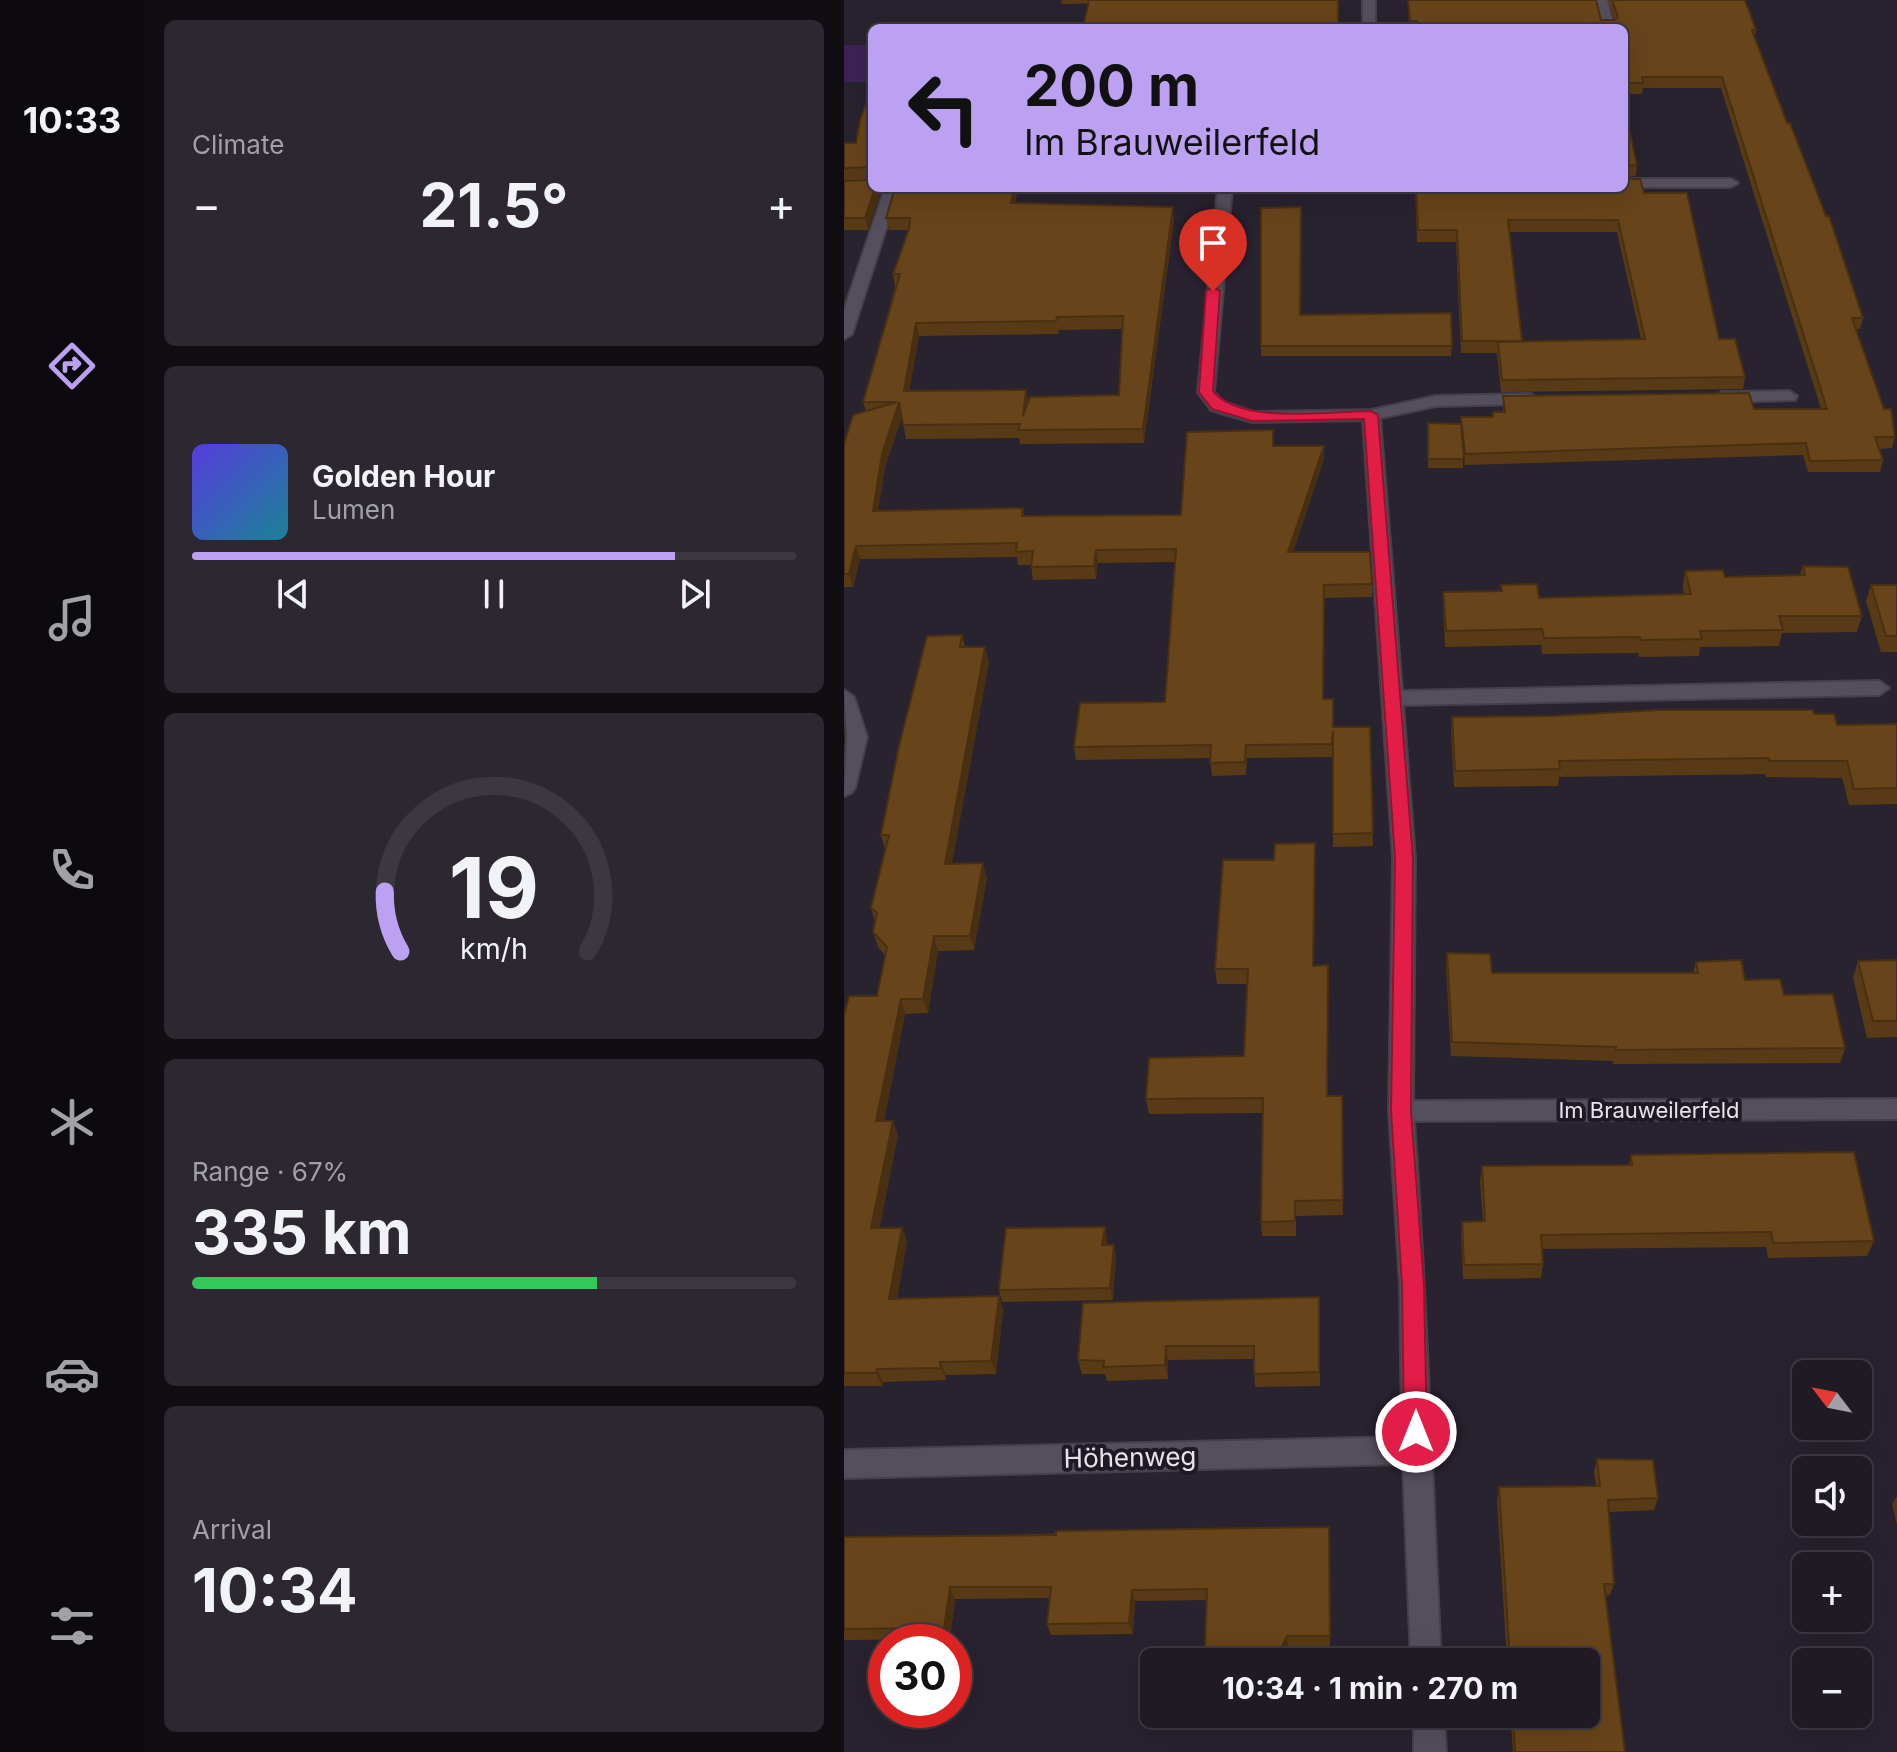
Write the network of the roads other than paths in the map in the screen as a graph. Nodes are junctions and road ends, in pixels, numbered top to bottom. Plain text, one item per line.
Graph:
1 (1369, 0) edge
2 (1601, 0) edge
3 (1369, 24) edge
4 (1607, 24) edge
5 (1628, 183) edge
6 (1731, 183) dead end
7 (891, 192) edge
8 (1227, 192) edge
9 (844, 334) edge
10 (1789, 396) dead end
11 (1709, 397) edge
12 (1555, 399) edge
13 (1371, 415) junction
14 (1879, 688) dead end
15 (844, 697) edge
16 (1393, 698) junction
17 (844, 788) edge
18 (1897, 1109) edge
19 (1401, 1111) junction
20 (1416, 1450) junction
21 (844, 1464) edge
22 (1425, 1648) edge
23 (1429, 1728) edge
24 (1430, 1752) edge

1 - 3 street
2 - 4 street
5 - 6 street
7 - 9 street
8 - 13 street
10 - 11 street
12 - 13 street
13 - 16 street
14 - 16 street
15 - 17 street
16 - 19 street
18 - 19 street, Im Brauweilerfeld
19 - 20 street
20 - 21 street, Höhenweg
20 - 22 street
23 - 24 street

